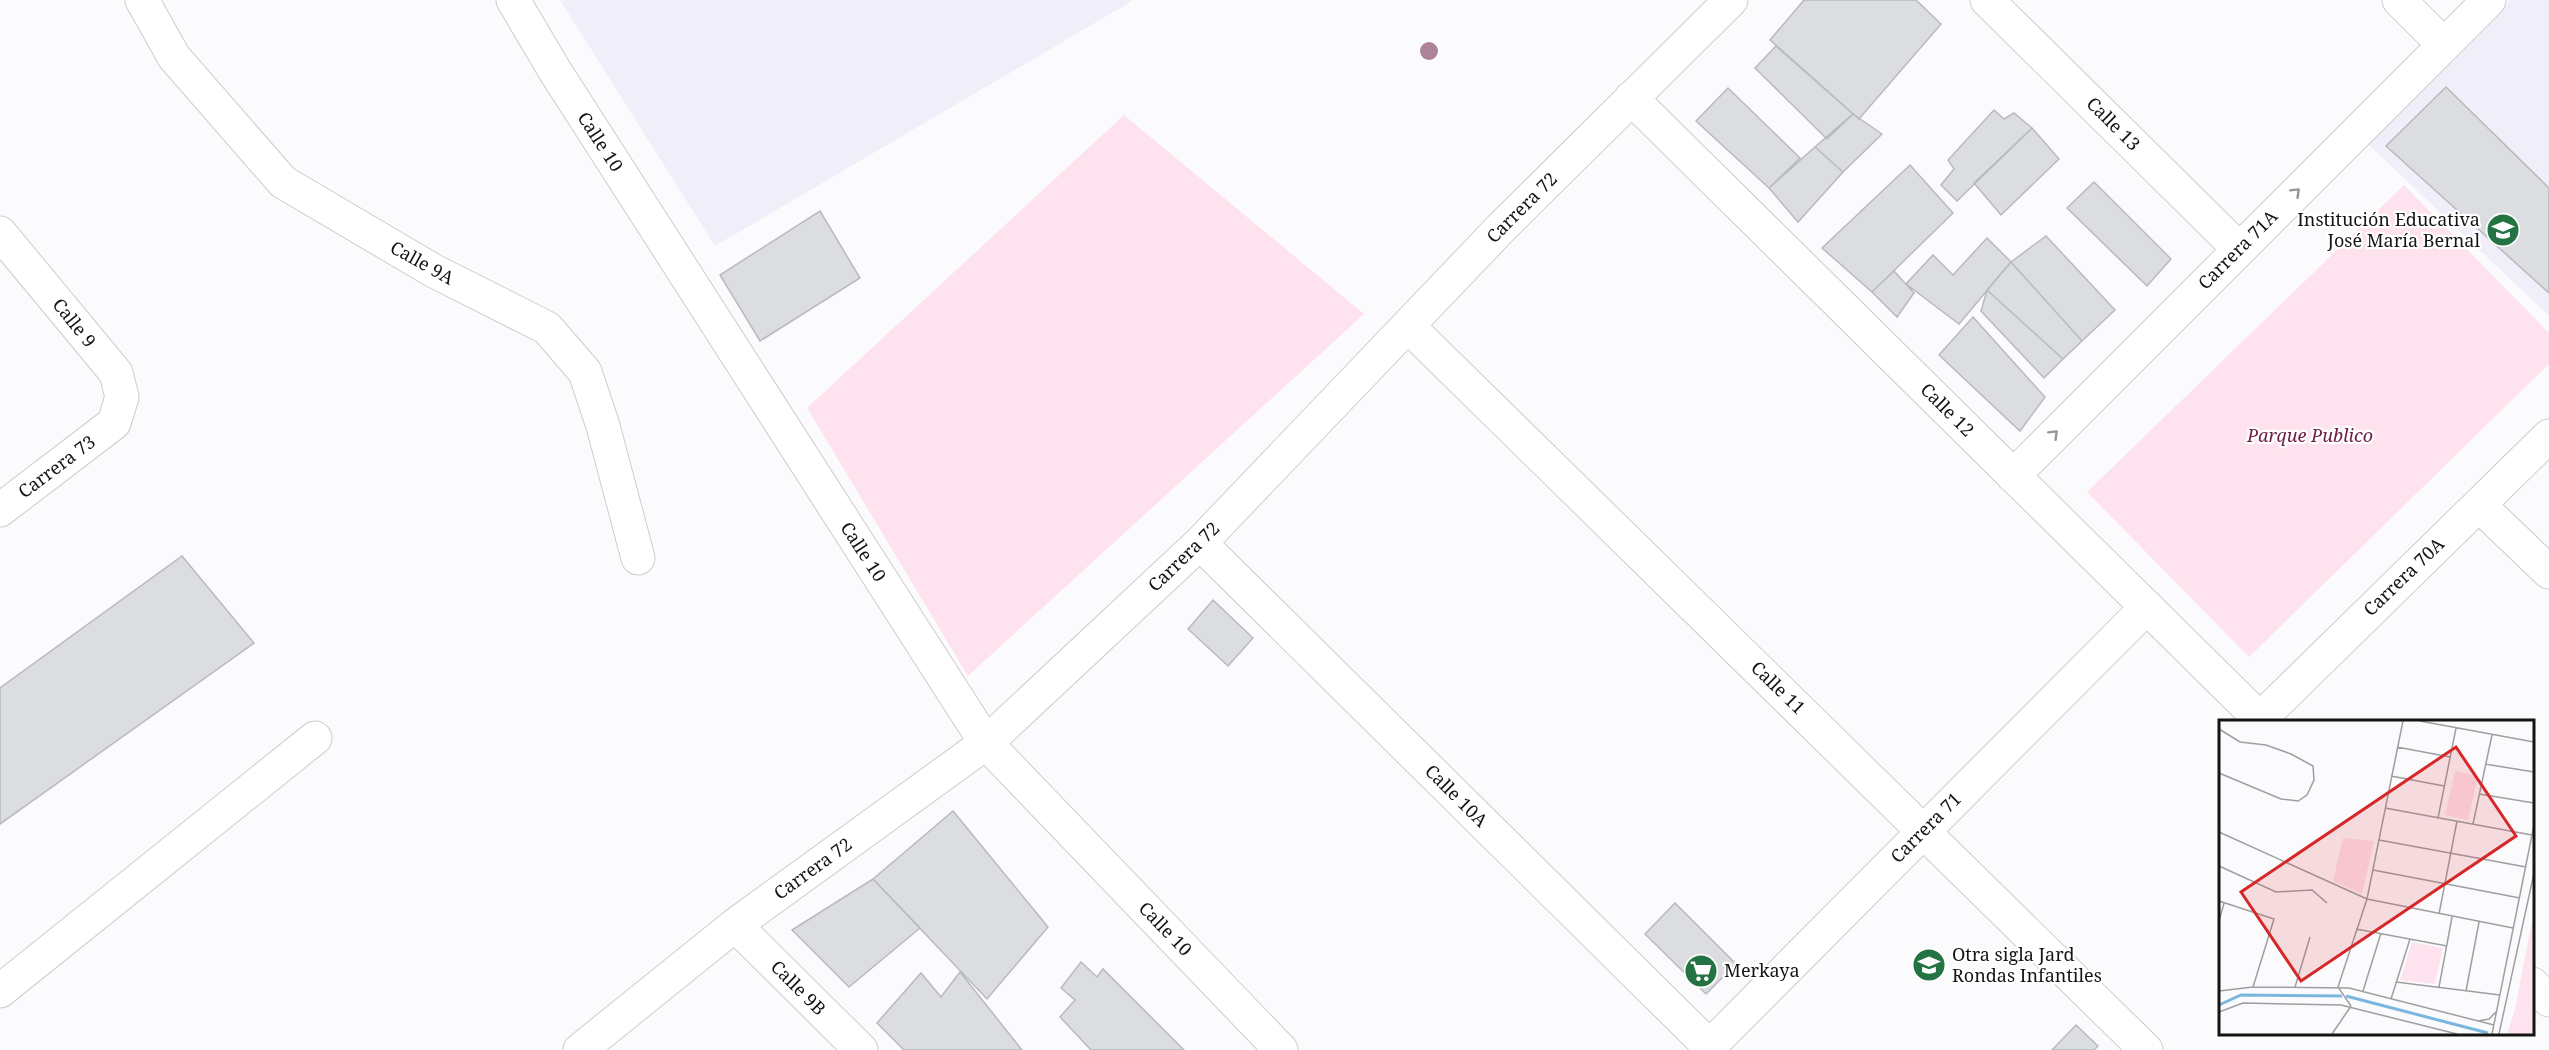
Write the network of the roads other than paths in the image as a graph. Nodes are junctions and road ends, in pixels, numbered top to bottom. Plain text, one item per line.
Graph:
1 (142, 0) edge
2 (513, 0) edge
3 (1731, 0) edge
4 (1987, 0) edge
5 (2399, 0) edge
6 (2489, 0) edge
7 (2444, 45) junction
8 (1631, 98) junction
9 (0, 233) edge
10 (2240, 249) junction
11 (1408, 326) junction
12 (114, 423) joint
13 (2549, 436) edge
14 (2013, 476) junction
15 (2479, 505) junction
16 (0, 510) edge
17 (1200, 543) junction
18 (638, 558) dead end
19 (2549, 572) edge
20 (2147, 607) junction
21 (2261, 720) edge
22 (315, 738) dead end
23 (986, 744) junction
24 (1923, 831) junction
25 (735, 926) junction
26 (2534, 986) edge
27 (0, 991) edge
28 (2549, 1000) edge
29 (1710, 1049) edge
30 (580, 1050) edge
31 (861, 1050) edge
32 (1281, 1050) edge
33 (2146, 1050) edge

1 - 18 street, Calle 9A
2 - 23 street, Calle 10
3 - 8 street, Carrera 72
4 - 10 street, Calle 13
5 - 7 street
6 - 7 street, Carrera 71A
10 -> 7 street, Carrera 71A
8 - 11 street, Carrera 72
8 - 14 street, Calle 12
9 - 12 street, Calle 9
14 -> 10 street, Carrera 71A
11 - 17 street, Carrera 72
11 - 24 street, Calle 11
12 - 16 street, Carrera 73
13 - 15 street, Carrera 70A
14 - 20 street, Calle 12
15 - 19 street
15 - 21 street, Carrera 70A
17 - 23 street, Carrera 72
17 - 29 street, Calle 10A
20 - 21 street, Calle 12
20 - 24 street, Carrera 71
22 - 27 street
23 - 25 street, Carrera 72
23 - 32 street, Calle 10
24 - 29 street, Carrera 71
24 - 33 street, Calle 11
25 - 30 street, Carrera 72
25 - 31 street, Calle 9B
26 - 28 street

